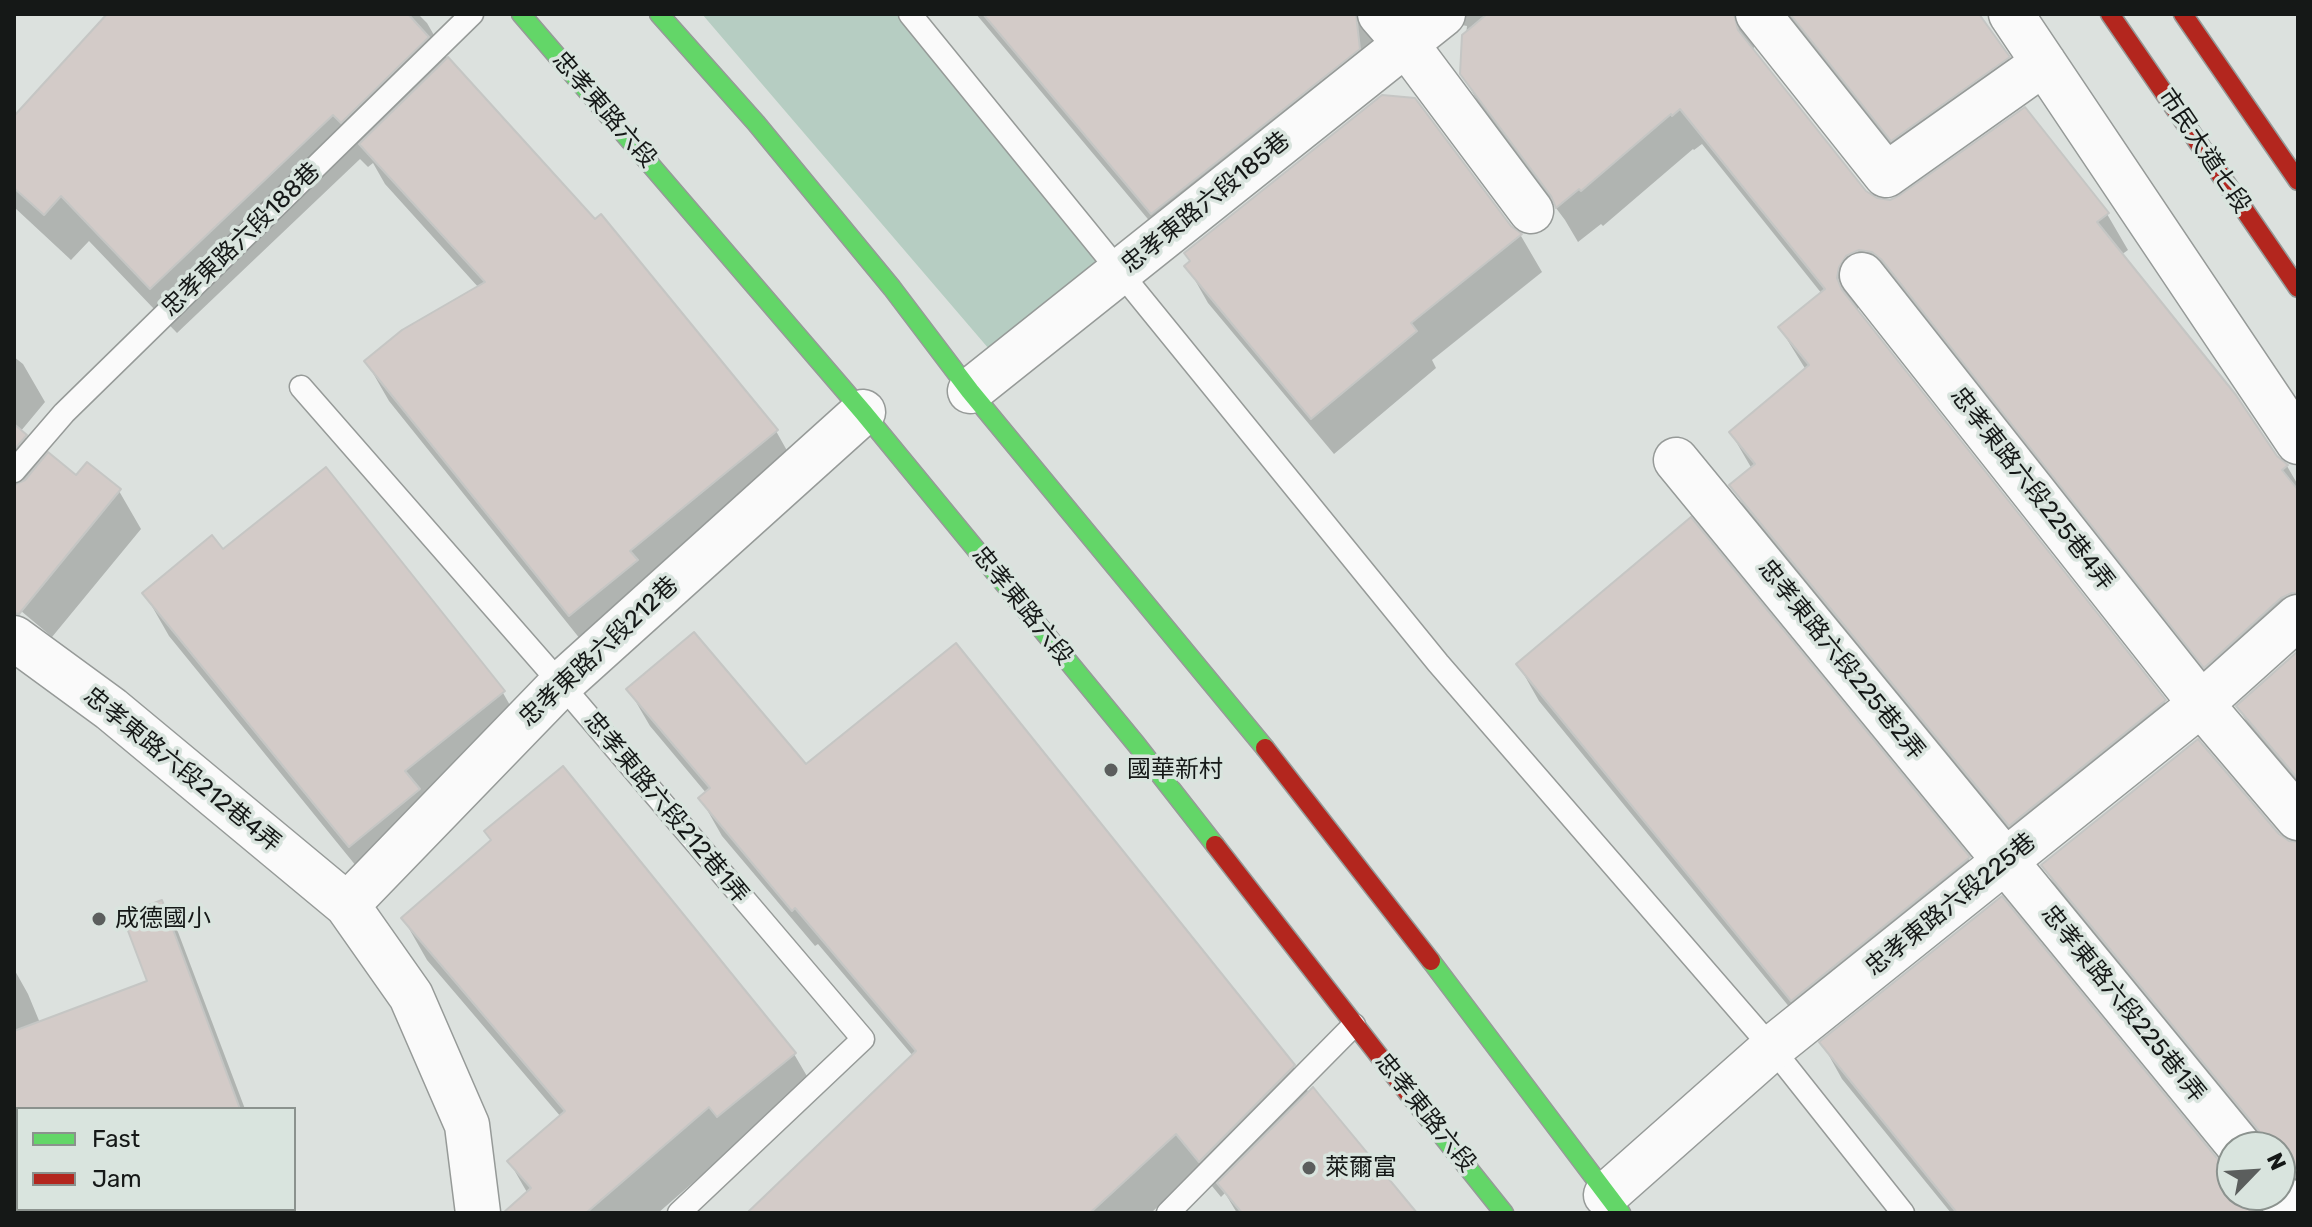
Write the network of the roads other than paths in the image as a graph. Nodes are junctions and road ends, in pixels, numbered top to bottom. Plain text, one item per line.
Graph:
1 (472, 14) edge
2 (521, 14) edge
3 (659, 14) edge
4 (910, 14) edge
5 (1443, 14) edge
6 (1758, 14) edge
7 (2011, 14) edge
8 (2110, 14) edge
9 (2183, 14) edge
10 (1393, 29) edge
11 (2044, 63) junction
12 (2298, 181) edge
13 (1531, 211) dead end
14 (1120, 272) junction
15 (1862, 275) dead end
16 (2298, 288) edge
17 (301, 387) dead end
18 (970, 391) junction
19 (863, 412) junction
20 (2298, 442) edge
21 (1676, 460) dead end
22 (14, 471) edge
23 (2298, 617) edge
24 (14, 638) edge
25 (561, 684) junction
26 (2201, 704) junction
27 (2298, 818) edge
28 (2006, 861) junction
29 (347, 905) junction
30 (1354, 1025) junction
31 (1772, 1048) junction
32 (2227, 1131) edge
33 (1614, 1204) edge
34 (478, 1213) edge
35 (679, 1213) edge
36 (1168, 1213) edge
37 (1504, 1213) edge
38 (1903, 1213) edge

1 - 22 lane, 忠孝東路六段188巷
2 - 19 main road, 忠孝東路六段
3 - 18 main road
4 - 14 lane
5 - 10 street, 忠孝東路六段185巷
6 - 11 street
7 - 11 street
8 - 16 main road, 市民大道七段
9 - 12 main road
10 - 13 street
10 - 14 street, 忠孝東路六段185巷
11 - 20 street
14 - 18 street, 忠孝東路六段185巷
14 - 31 lane
15 - 26 street, 忠孝東路六段225巷4弄
17 - 25 lane, 忠孝東路六段212巷1弄
18 - 33 main road
19 - 25 street, 忠孝東路六段212巷
19 - 30 main road, 忠孝東路六段
21 - 28 street, 忠孝東路六段225巷2弄
23 - 26 street, 忠孝東路六段225巷
24 - 29 street, 忠孝東路六段212巷4弄
25 - 29 street, 忠孝東路六段212巷
25 - 35 lane, 忠孝東路六段212巷1弄
26 - 27 street, 忠孝東路六段225巷4弄
26 - 28 street, 忠孝東路六段225巷
28 - 31 street, 忠孝東路六段225巷
28 - 32 street, 忠孝東路六段225巷1弄
29 - 34 street, 忠孝東路六段212巷4弄
30 - 36 lane
30 - 37 main road, 忠孝東路六段
31 - 33 street, 忠孝東路六段225巷
31 - 38 lane

